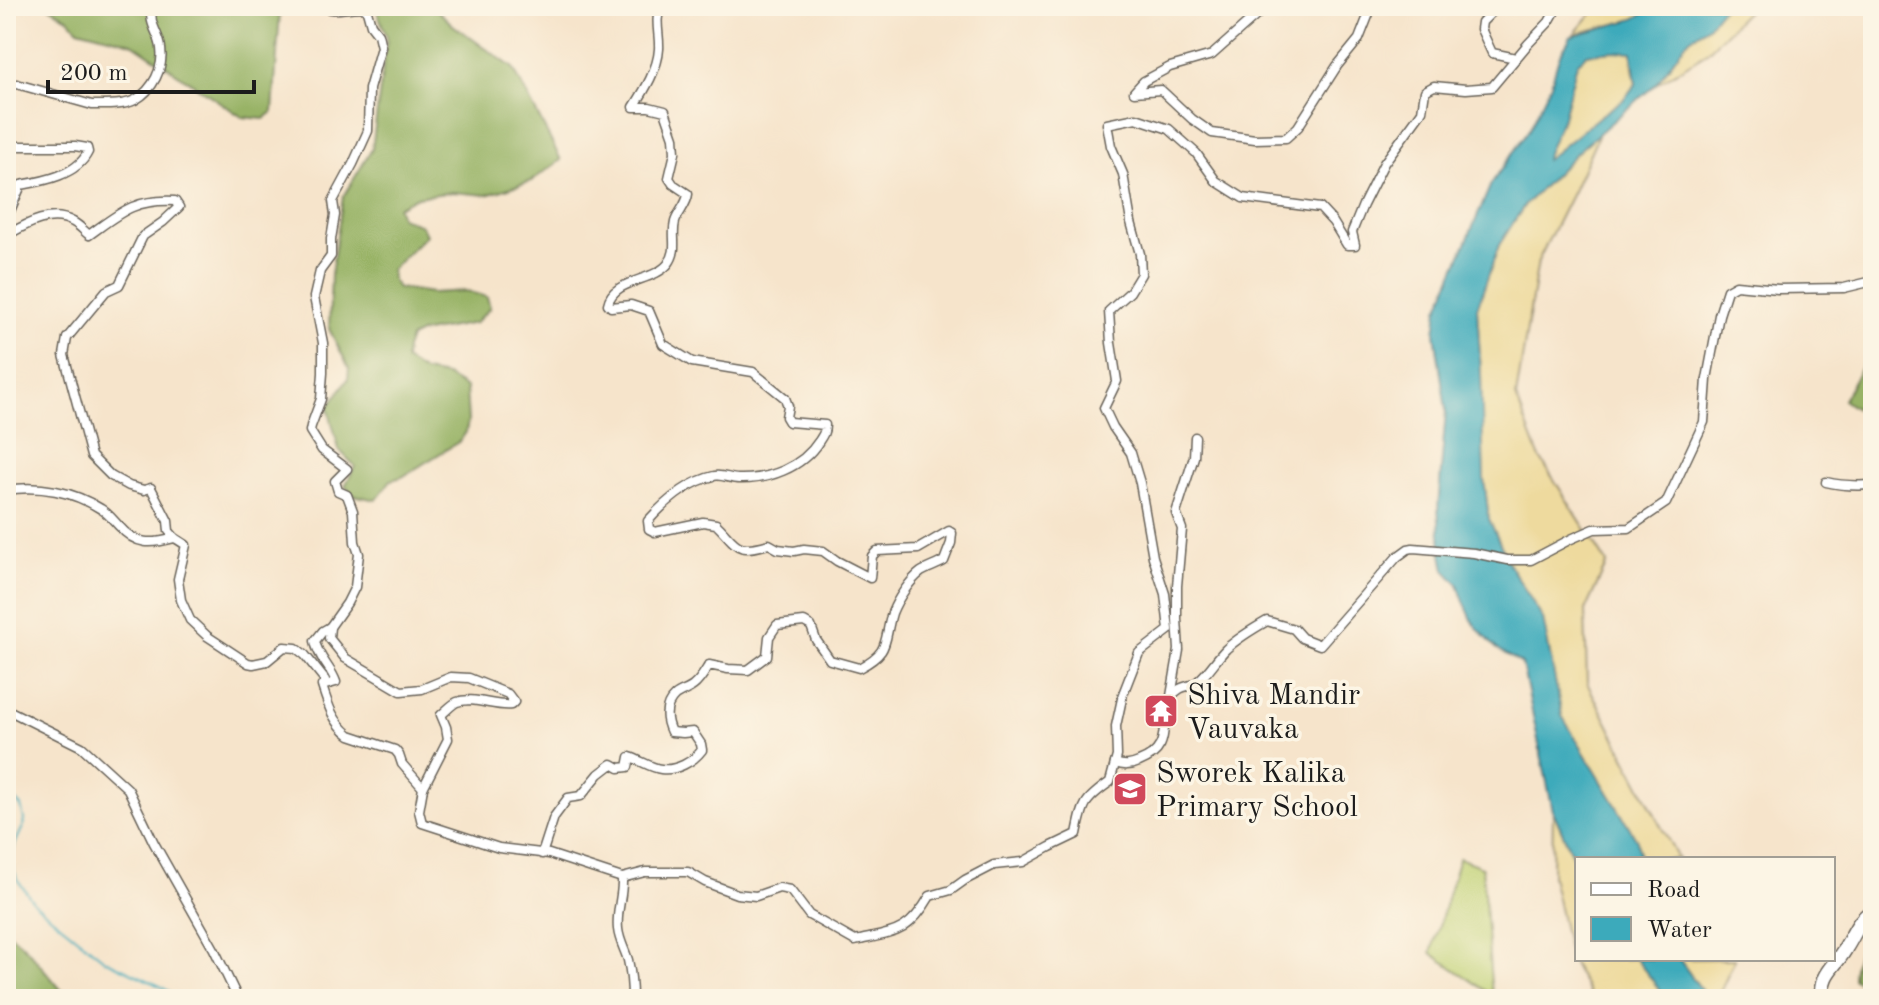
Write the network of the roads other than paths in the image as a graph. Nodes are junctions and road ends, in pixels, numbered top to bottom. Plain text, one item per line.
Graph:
1 (152, 6) edge
2 (319, 6) edge
3 (661, 6) edge
4 (1267, 6) edge
5 (1372, 6) edge
6 (1498, 6) edge
7 (1558, 6) edge
8 (1516, 58) junction
9 (6, 81) edge
10 (6, 146) edge
11 (1873, 281) edge
12 (1195, 437) dead end
13 (1826, 482) dead end
14 (1873, 485) edge
15 (6, 490) edge
16 (175, 538) junction
17 (330, 627) junction
18 (323, 685) junction
19 (1171, 697) junction
20 (6, 709) edge
21 (1115, 763) junction
22 (423, 788) junction
23 (542, 854) junction
24 (622, 878) junction
25 (1873, 911) edge
26 (238, 999) edge
27 (632, 999) edge
28 (1822, 999) edge

1 - 9 street
2 - 17 street
3 - 23 street
4 - 5 street
6 - 8 street
7 - 8 street
8 - 21 street
10 - 16 street
11 - 19 street
12 - 19 street
13 - 14 street
15 - 16 street
16 - 18 street
17 - 18 street
17 - 22 street
18 - 22 street
19 - 21 street
20 - 26 street
21 - 24 street
22 - 23 street
23 - 24 street
24 - 27 street
25 - 28 highway

